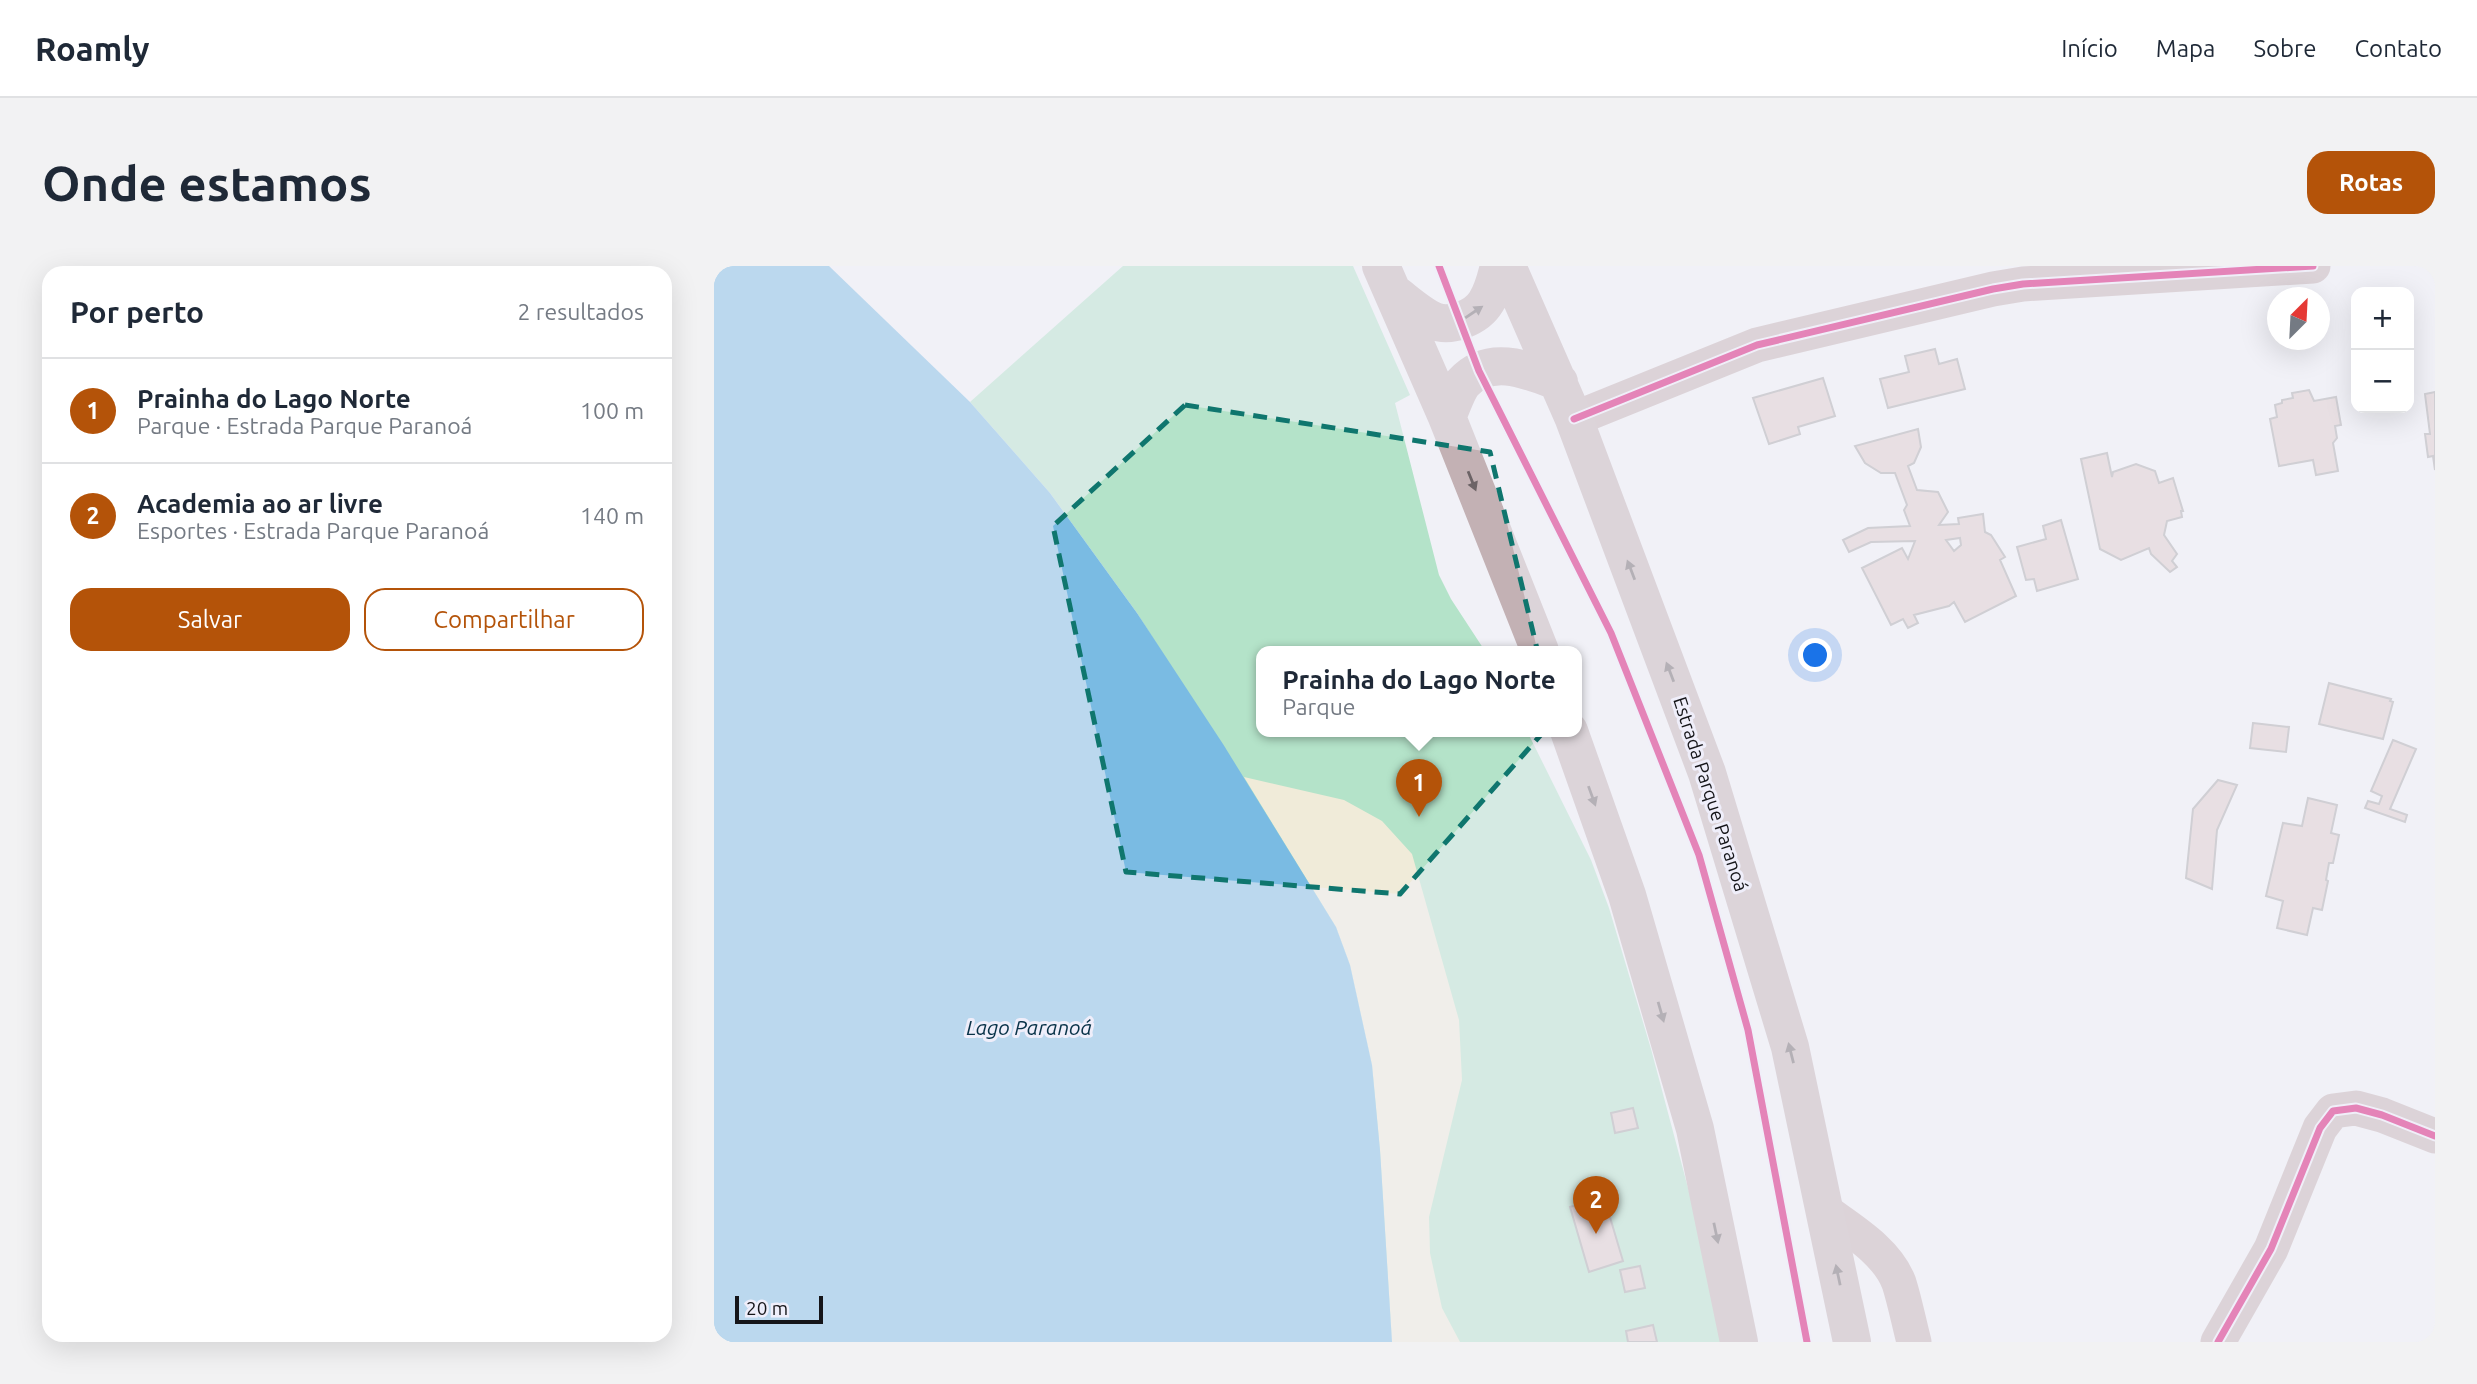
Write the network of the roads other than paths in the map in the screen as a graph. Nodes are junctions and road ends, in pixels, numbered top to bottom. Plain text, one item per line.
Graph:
1 (1499, 266) edge
2 (1507, 266) edge
3 (2313, 266) edge
4 (1387, 279) edge
5 (1559, 382) junction
6 (1447, 418) junction
7 (1574, 419) junction
8 (1538, 646) edge
9 (1572, 737) edge
10 (2435, 1136) edge
11 (1825, 1211) junction
12 (1739, 1342) edge
13 (1852, 1342) edge
14 (1914, 1342) edge
15 (2218, 1342) edge

4 -> 1 main road
2 - 5 main road, Estrada Parque Paranoá
3 - 7 street
4 - 6 main road
5 - 6 main road
5 - 7 main road, Estrada Parque Paranoá
6 -> 8 main road
11 -> 7 main road, Estrada Parque Paranoá
9 -> 12 main road
10 - 15 street
13 -> 11 main road, Estrada Parque Paranoá
11 - 14 street

